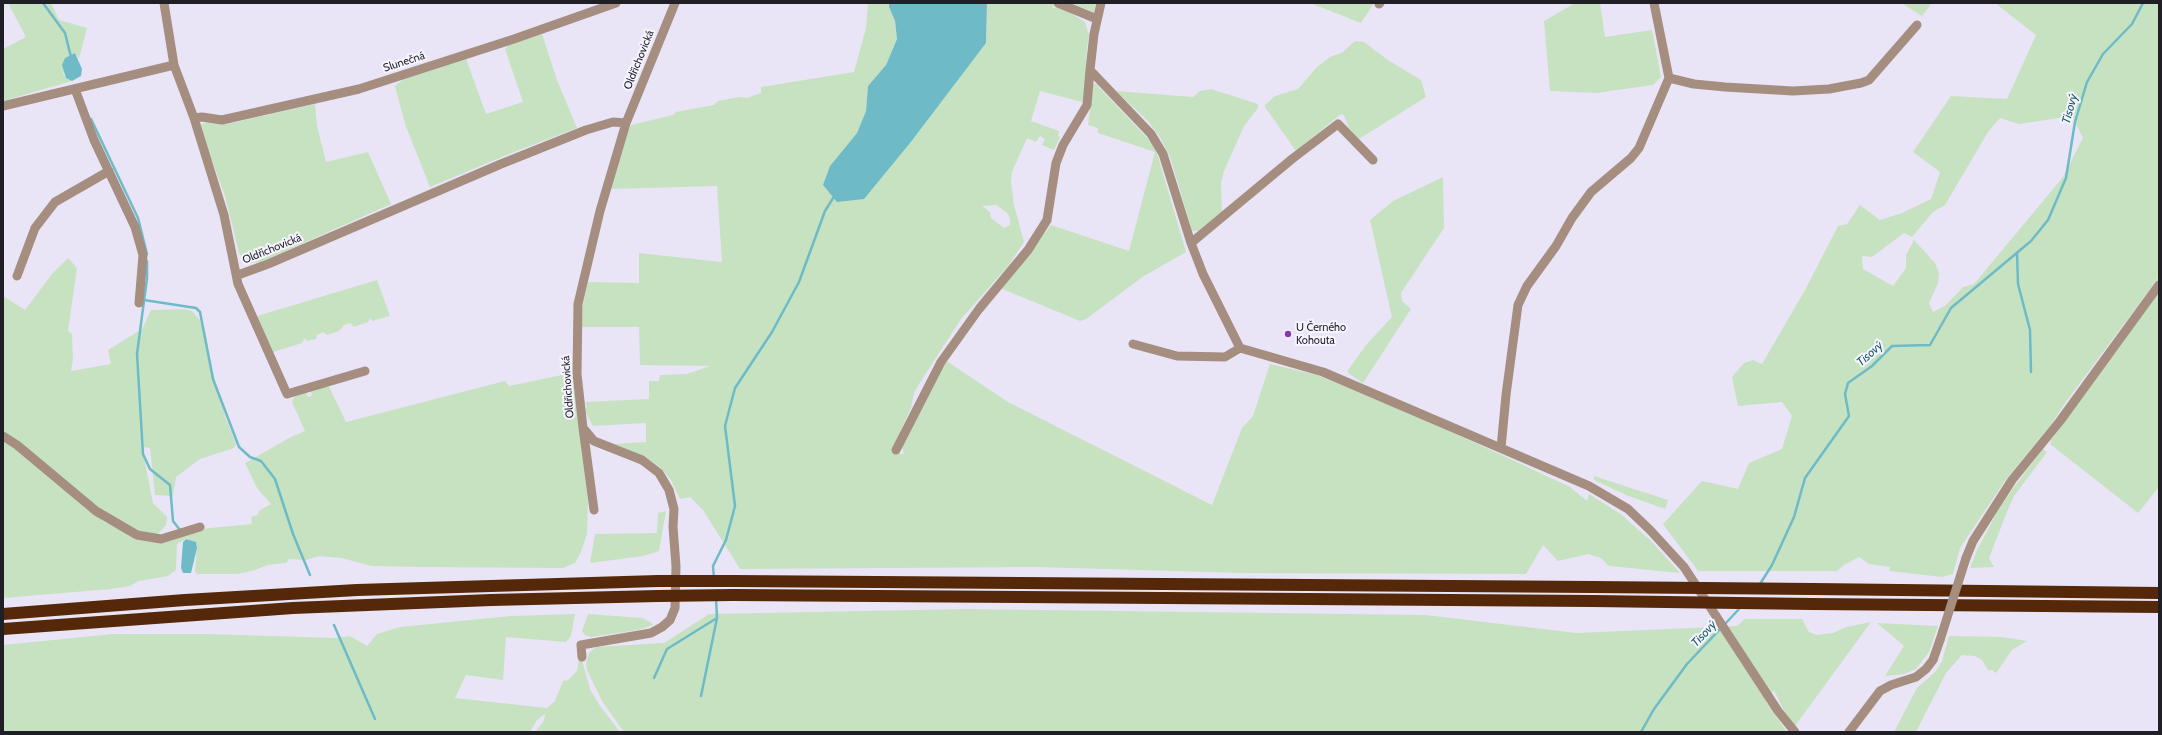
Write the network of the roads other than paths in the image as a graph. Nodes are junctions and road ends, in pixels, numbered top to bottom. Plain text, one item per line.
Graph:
1 (164, 3) edge
2 (616, 3) edge
3 (682, 3) edge
4 (1058, 3) edge
5 (1101, 3) edge
6 (1654, 3) edge
7 (674, 5) edge
8 (1097, 19) junction
9 (1917, 25) dead end
10 (174, 65) junction
11 (1090, 70) junction
12 (1668, 78) junction
13 (75, 89) junction
14 (3, 106) edge
15 (194, 118) junction
16 (626, 122) junction
17 (1373, 160) dead end
18 (109, 171) junction
19 (1190, 243) junction
20 (238, 275) junction
21 (17, 276) dead end
22 (2159, 285) edge
23 (139, 303) dead end
24 (1133, 344) dead end
25 (1240, 348) junction
26 (365, 370) dead end
27 (583, 428) junction
28 (3, 436) edge
29 (1501, 448) junction
30 (896, 450) dead end
31 (594, 510) dead end
32 (200, 527) dead end
33 (2159, 592) edge
34 (2159, 607) edge
35 (3, 614) edge
36 (3, 629) edge
37 (582, 657) dead end
38 (1795, 732) edge
39 (1850, 732) edge

1 - 10 street, Oldřichovická
2 - 15 street, Slunečná
3 - 7 street
4 - 8 street
5 - 8 street
6 - 12 street
7 - 16 street, Oldřichovická
8 - 11 street
9 - 12 street
10 - 13 street
10 - 15 street, Oldřichovická
11 - 19 street
11 - 30 street
12 - 29 street
13 - 14 street
13 - 18 street
15 - 20 street, Oldřichovická
16 - 20 street, Oldřichovická
16 - 27 street, Oldřichovická
17 - 19 street
18 - 21 street
18 - 23 street
19 - 25 street
20 - 26 street, Oldřichovická
22 - 39 street, bridge
24 - 25 street
25 - 29 street
27 - 31 street
27 - 37 street, Oldřichovická
28 - 32 street
29 - 38 street
33 - 35 highway, bridge
34 - 36 highway, bridge

